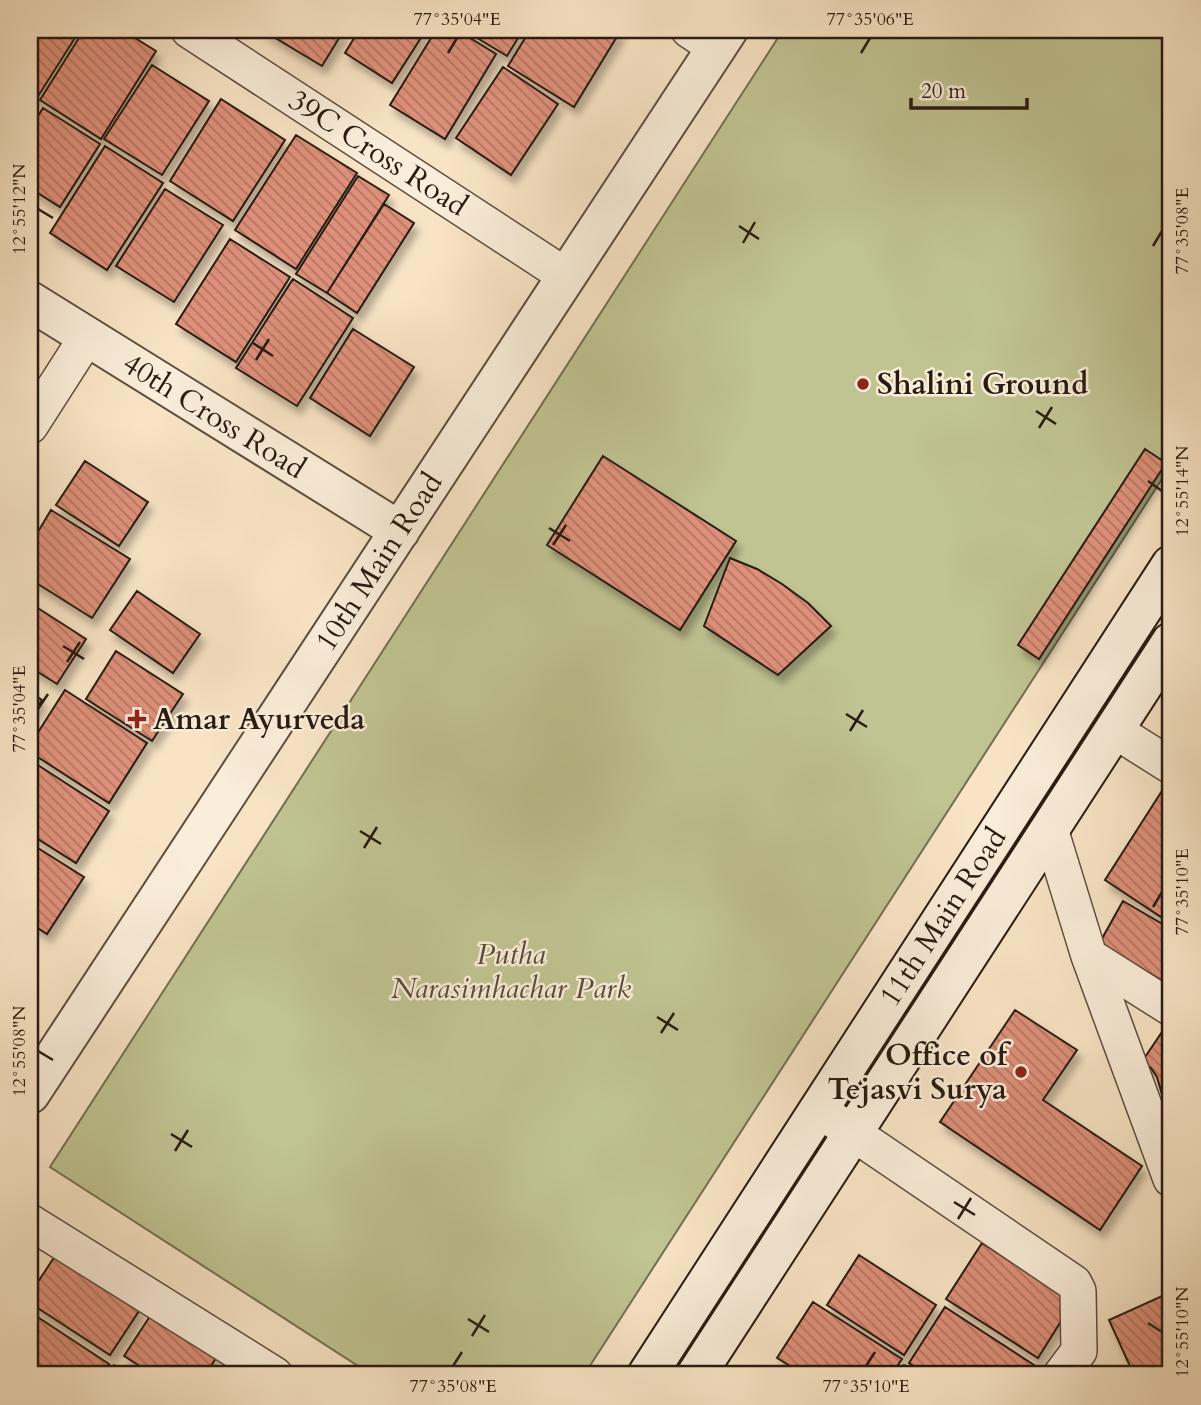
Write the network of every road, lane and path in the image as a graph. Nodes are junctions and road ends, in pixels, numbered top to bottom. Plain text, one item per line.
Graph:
1 (189, 30) edge
2 (711, 36) edge
3 (566, 276) junction
4 (30, 301) edge
5 (87, 337) junction
6 (30, 426) edge
7 (400, 531) junction
8 (1171, 565) edge
9 (1171, 642) edge
10 (1114, 730) junction
11 (1171, 766) edge
12 (1050, 829) junction
13 (1089, 956) junction
14 (1171, 1009) edge
15 (30, 1094) edge
16 (819, 1110) junction
17 (853, 1133) junction
18 (1171, 1179) edge
19 (30, 1222) edge
20 (1076, 1367) edge
21 (275, 1375) edge
22 (647, 1375) edge
23 (696, 1375) edge

1 - 3 street, 39C Cross Road
2 - 3 main road, 10th Main Road
3 - 7 main road, 10th Main Road
4 - 5 main road, 40th Cross Road
5 - 6 street
5 - 7 main road, 40th Cross Road
7 - 15 main road, 10th Main Road
8 - 16 main road, 11th Main Road
9 - 10 main road, 11th Main Road
10 - 11 street
10 - 12 main road, 11th Main Road
12 - 13 street
12 - 17 main road, 11th Main Road
13 - 14 street
13 - 18 street
16 - 17 street
16 - 22 main road, 11th Main Road
17 - 20 street
17 - 23 main road, 11th Main Road
19 - 21 street

